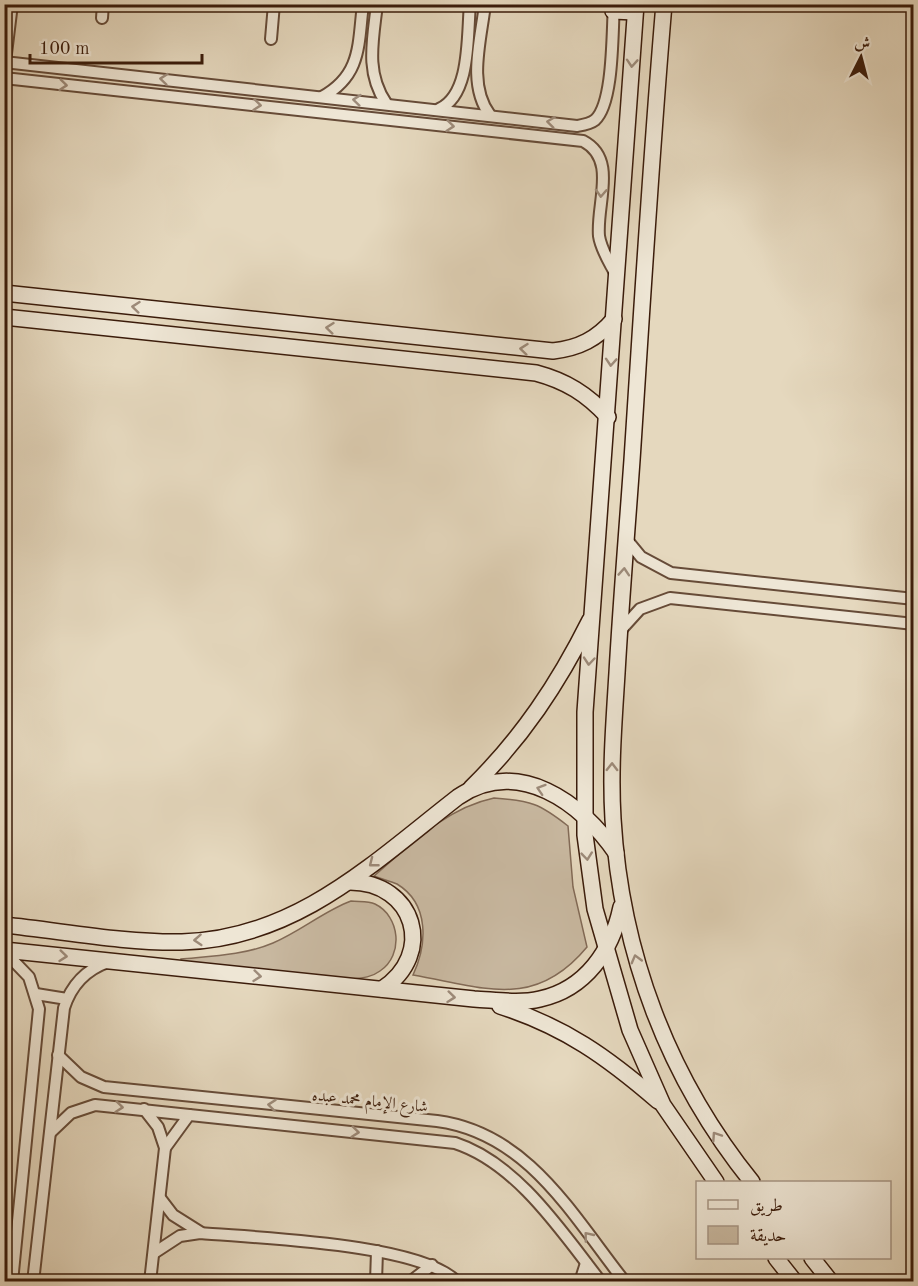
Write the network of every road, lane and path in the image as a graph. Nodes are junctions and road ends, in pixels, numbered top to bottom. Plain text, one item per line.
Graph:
1 (12, 4) edge
2 (103, 4) edge
3 (274, 4) edge
4 (363, 4) edge
5 (377, 4) edge
6 (470, 4) edge
7 (484, 4) edge
8 (664, 4) edge
9 (613, 8) edge
10 (636, 8) edge
11 (102, 18) dead end
12 (271, 39) dead end
13 (5, 62) edge
14 (4, 78) edge
15 (189, 82) junction
16 (322, 97) junction
17 (188, 98) junction
18 (386, 103) junction
19 (439, 109) junction
20 (490, 115) junction
21 (577, 126) junction
22 (575, 139) junction
23 (617, 277) junction
24 (644, 280) junction
25 (8, 294) edge
26 (7, 317) edge
27 (614, 319) junction
28 (608, 417) junction
29 (627, 540) junction
30 (914, 599) edge
31 (594, 612) junction
32 (914, 624) edge
33 (620, 632) junction
34 (471, 788) junction
35 (584, 813) junction
36 (616, 853) junction
37 (350, 882) junction
38 (622, 902) junction
39 (4, 925) edge
40 (4, 951) edge
41 (606, 952) junction
42 (111, 961) junction
43 (382, 989) junction
44 (36, 994) junction
45 (67, 999) junction
46 (474, 999) junction
47 (58, 1055) junction
48 (96, 1084) junction
49 (94, 1105) junction
50 (663, 1105) junction
51 (144, 1110) junction
52 (189, 1115) junction
53 (50, 1133) junction
54 (165, 1148) junction
55 (715, 1181) edge
56 (751, 1181) edge
57 (160, 1198) junction
58 (200, 1233) junction
59 (377, 1251) junction
60 (154, 1253) junction
61 (778, 1259) edge
62 (814, 1259) edge
63 (586, 1263) junction
64 (14, 1264) junction
65 (432, 1264) junction
66 (35, 1267) junction
67 (12, 1281) edge
68 (33, 1281) edge
69 (150, 1281) edge
70 (376, 1281) edge
71 (410, 1281) edge
72 (457, 1281) edge
73 (580, 1281) edge
74 (601, 1281) edge
75 (625, 1281) edge
76 (795, 1281) edge
77 (831, 1281) edge

1 - 13 street
2 - 11 street
3 - 12 street
4 - 16 street
5 - 18 street
6 - 19 street
7 - 20 street
8 - 24 main road
9 - 10 main road
9 - 21 street
10 -> 23 main road
15 -> 13 street
14 -> 17 street
15 - 16 street
15 - 17 street
18 -> 16 street
17 -> 22 street
18 - 19 street
19 - 20 street
21 -> 20 street
21 - 22 street
22 -> 23 street
23 - 24 main road
23 - 27 main road
24 - 29 main road
25 - 26 main road
27 -> 25 main road
26 - 28 main road
27 -> 28 main road
28 - 31 main road
29 - 30 street
33 -> 29 main road
31 - 34 main road
31 -> 35 main road
32 - 33 street
36 -> 33 main road
35 -> 34 main road
34 -> 37 main road
35 - 36 main road
35 -> 41 main road
36 - 38 main road
37 -> 39 main road
37 - 43 main road
38 - 41 main road
56 -> 38 main road
40 -> 42 main road
40 - 44 street
41 - 46 main road
41 - 50 main road
42 -> 43 main road
42 - 45 street
43 -> 46 main road
44 - 45 street
44 - 64 street
45 - 47 street
46 - 50 main road
47 - 48 street, شارع الإمام محمد عبده
47 - 53 street
48 - 49 street
75 -> 48 street, شارع الإمام محمد عبده
49 -> 51 street, شارع الإمام محمد عبده
49 - 53 street, شارع الإمام محمد عبده
50 - 55 main road
51 - 52 street, شارع الإمام محمد عبده
51 - 54 street
52 - 54 street
52 -> 63 street, شارع الإمام محمد عبده
53 - 66 street
54 - 57 street
57 - 58 street
57 - 60 street
58 - 59 street
58 - 60 street
59 - 65 street
59 - 70 street
60 - 69 street
61 - 76 main road
62 - 77 main road
63 - 73 street
63 - 74 street, شارع الإمام محمد عبده
64 - 66 street
64 - 67 street
65 - 71 street
65 - 72 street
66 - 68 street

